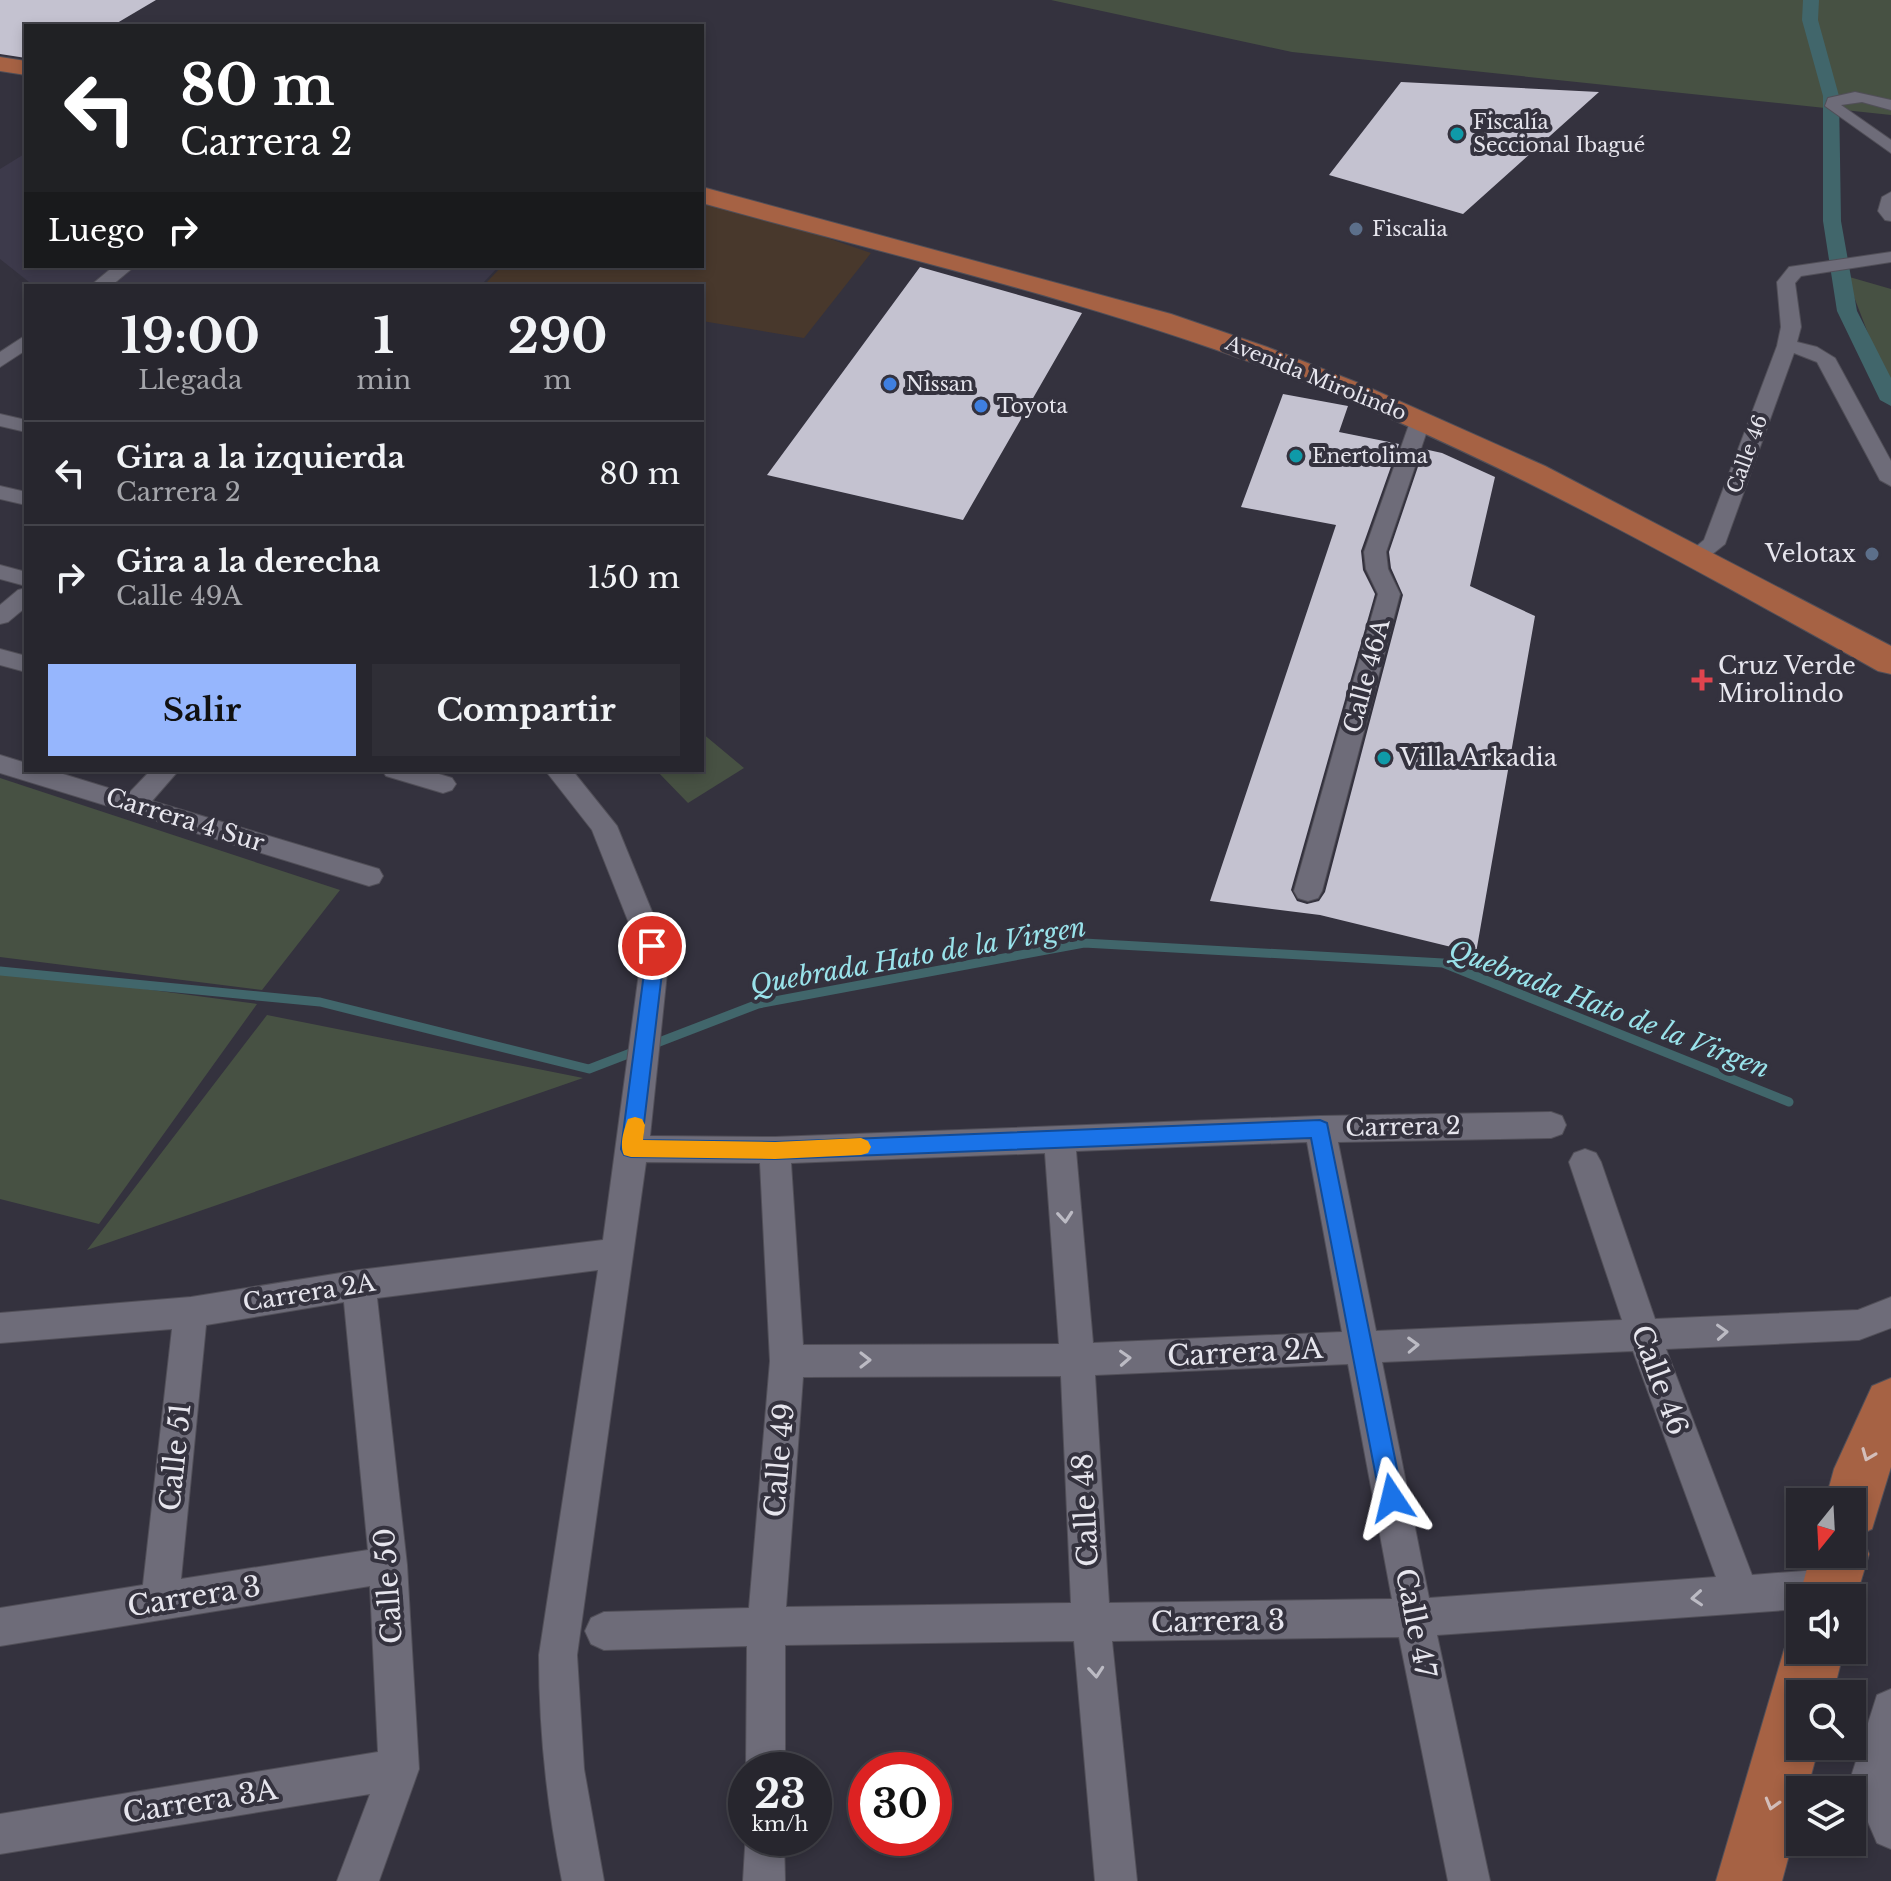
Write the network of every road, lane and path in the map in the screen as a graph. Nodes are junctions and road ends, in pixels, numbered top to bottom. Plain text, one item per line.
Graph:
1 (0, 64) edge
2 (24, 68) edge
3 (0, 77) edge
4 (24, 81) edge
5 (1891, 105) edge
6 (1891, 148) edge
7 (704, 179) edge
8 (704, 196) edge
9 (1891, 197) edge
10 (1891, 216) edge
11 (1891, 257) edge
12 (123, 268) edge
13 (102, 284) edge
14 (24, 343) edge
15 (1787, 346) junction
16 (0, 361) edge
17 (1421, 419) junction
18 (0, 420) edge
19 (24, 426) edge
20 (1891, 480) edge
21 (0, 492) edge
22 (24, 498) edge
23 (1706, 550) junction
24 (0, 572) edge
25 (24, 578) edge
26 (24, 597) edge
27 (0, 617) edge
28 (1891, 639) edge
29 (0, 657) edge
30 (1891, 662) edge
31 (24, 663) edge
32 (0, 764) edge
33 (24, 771) edge
34 (26, 772) edge
35 (164, 772) edge
36 (402, 772) edge
37 (560, 772) edge
38 (443, 784) dead end
39 (133, 805) junction
40 (369, 876) dead end
41 (1308, 891) dead end
42 (1551, 1125) dead end
43 (1320, 1129) junction
44 (1059, 1139) junction
45 (631, 1149) junction
46 (775, 1150) junction
47 (1585, 1162) dead end
48 (617, 1253) junction
49 (359, 1285) junction
50 (191, 1312) junction
51 (1891, 1312) edge
52 (0, 1328) edge
53 (1644, 1336) junction
54 (1364, 1347) junction
55 (1077, 1360) junction
56 (787, 1361) junction
57 (1891, 1404) edge
58 (1857, 1488) edge
59 (388, 1565) junction
60 (1833, 1580) edge
61 (1741, 1595) junction
62 (160, 1602) junction
63 (1414, 1618) junction
64 (1091, 1622) junction
65 (766, 1626) junction
66 (0, 1627) edge
67 (604, 1631) dead end
68 (1891, 1709) edge
69 (1786, 1751) edge
70 (765, 1752) edge
71 (399, 1769) junction
72 (1891, 1829) edge
73 (0, 1834) edge
74 (764, 1856) edge
75 (358, 1881) edge
76 (583, 1881) edge
77 (764, 1881) edge
78 (1116, 1881) edge
79 (1469, 1881) edge
80 (1749, 1881) edge

1 - 2 main road
3 - 4 main road
5 - 6 street
7 - 23 main road, Avenida Mirolindo
8 - 17 main road, Avenida Mirolindo
9 - 10 street
11 - 15 street, Calle 46
12 - 13 street
14 - 16 street
15 - 20 street
15 - 23 street, Calle 46
17 - 23 main road, Avenida Mirolindo
17 - 41 street, Calle 46A
18 - 19 street
21 - 22 street
23 - 28 main road
23 - 30 main road, Avenida Mirolindo
24 - 25 street
26 - 27 street
29 - 31 street
32 - 33 street, Carrera 4 Sur
34 - 39 street, Carrera 4 Sur
35 - 39 street
36 - 38 street
37 - 45 street
39 - 40 street, Carrera 4 Sur
42 - 43 street, Carrera 2
43 - 44 street, Carrera 2
43 - 54 street, Calle 47
44 - 46 street, Carrera 2
44 -> 55 street, Calle 48
45 - 46 street, Carrera 2
45 - 48 street
46 - 56 street, Calle 49
47 - 53 street, Calle 46
48 - 49 street, Carrera 2A
48 - 76 street
49 - 50 street, Carrera 2A
49 - 59 street, Calle 50
50 - 52 street, Carrera 2A
50 - 62 street, Calle 51
53 -> 51 street, Carrera 2A
54 -> 53 street, Carrera 2A
53 - 61 street, Calle 46
55 -> 54 street, Carrera 2A
54 - 63 street, Calle 47
56 -> 55 street, Carrera 2A
55 - 64 street, Calle 48
56 - 65 street, Calle 49
57 -> 58 main road
59 - 62 street, Carrera 3
59 - 71 street, Calle 50
60 - 61 street, Carrera 3
61 -> 63 street, Carrera 3
62 - 66 street, Carrera 3
63 - 64 street, Carrera 3
63 - 79 street, Calle 47
64 - 65 street, Carrera 3
64 -> 78 street, Calle 48
65 - 67 street, Carrera 3
65 - 70 street, Calle 49
68 - 72 street
69 -> 80 main road
71 - 73 street, Carrera 3A
71 - 75 street, Calle 50
74 - 77 street

